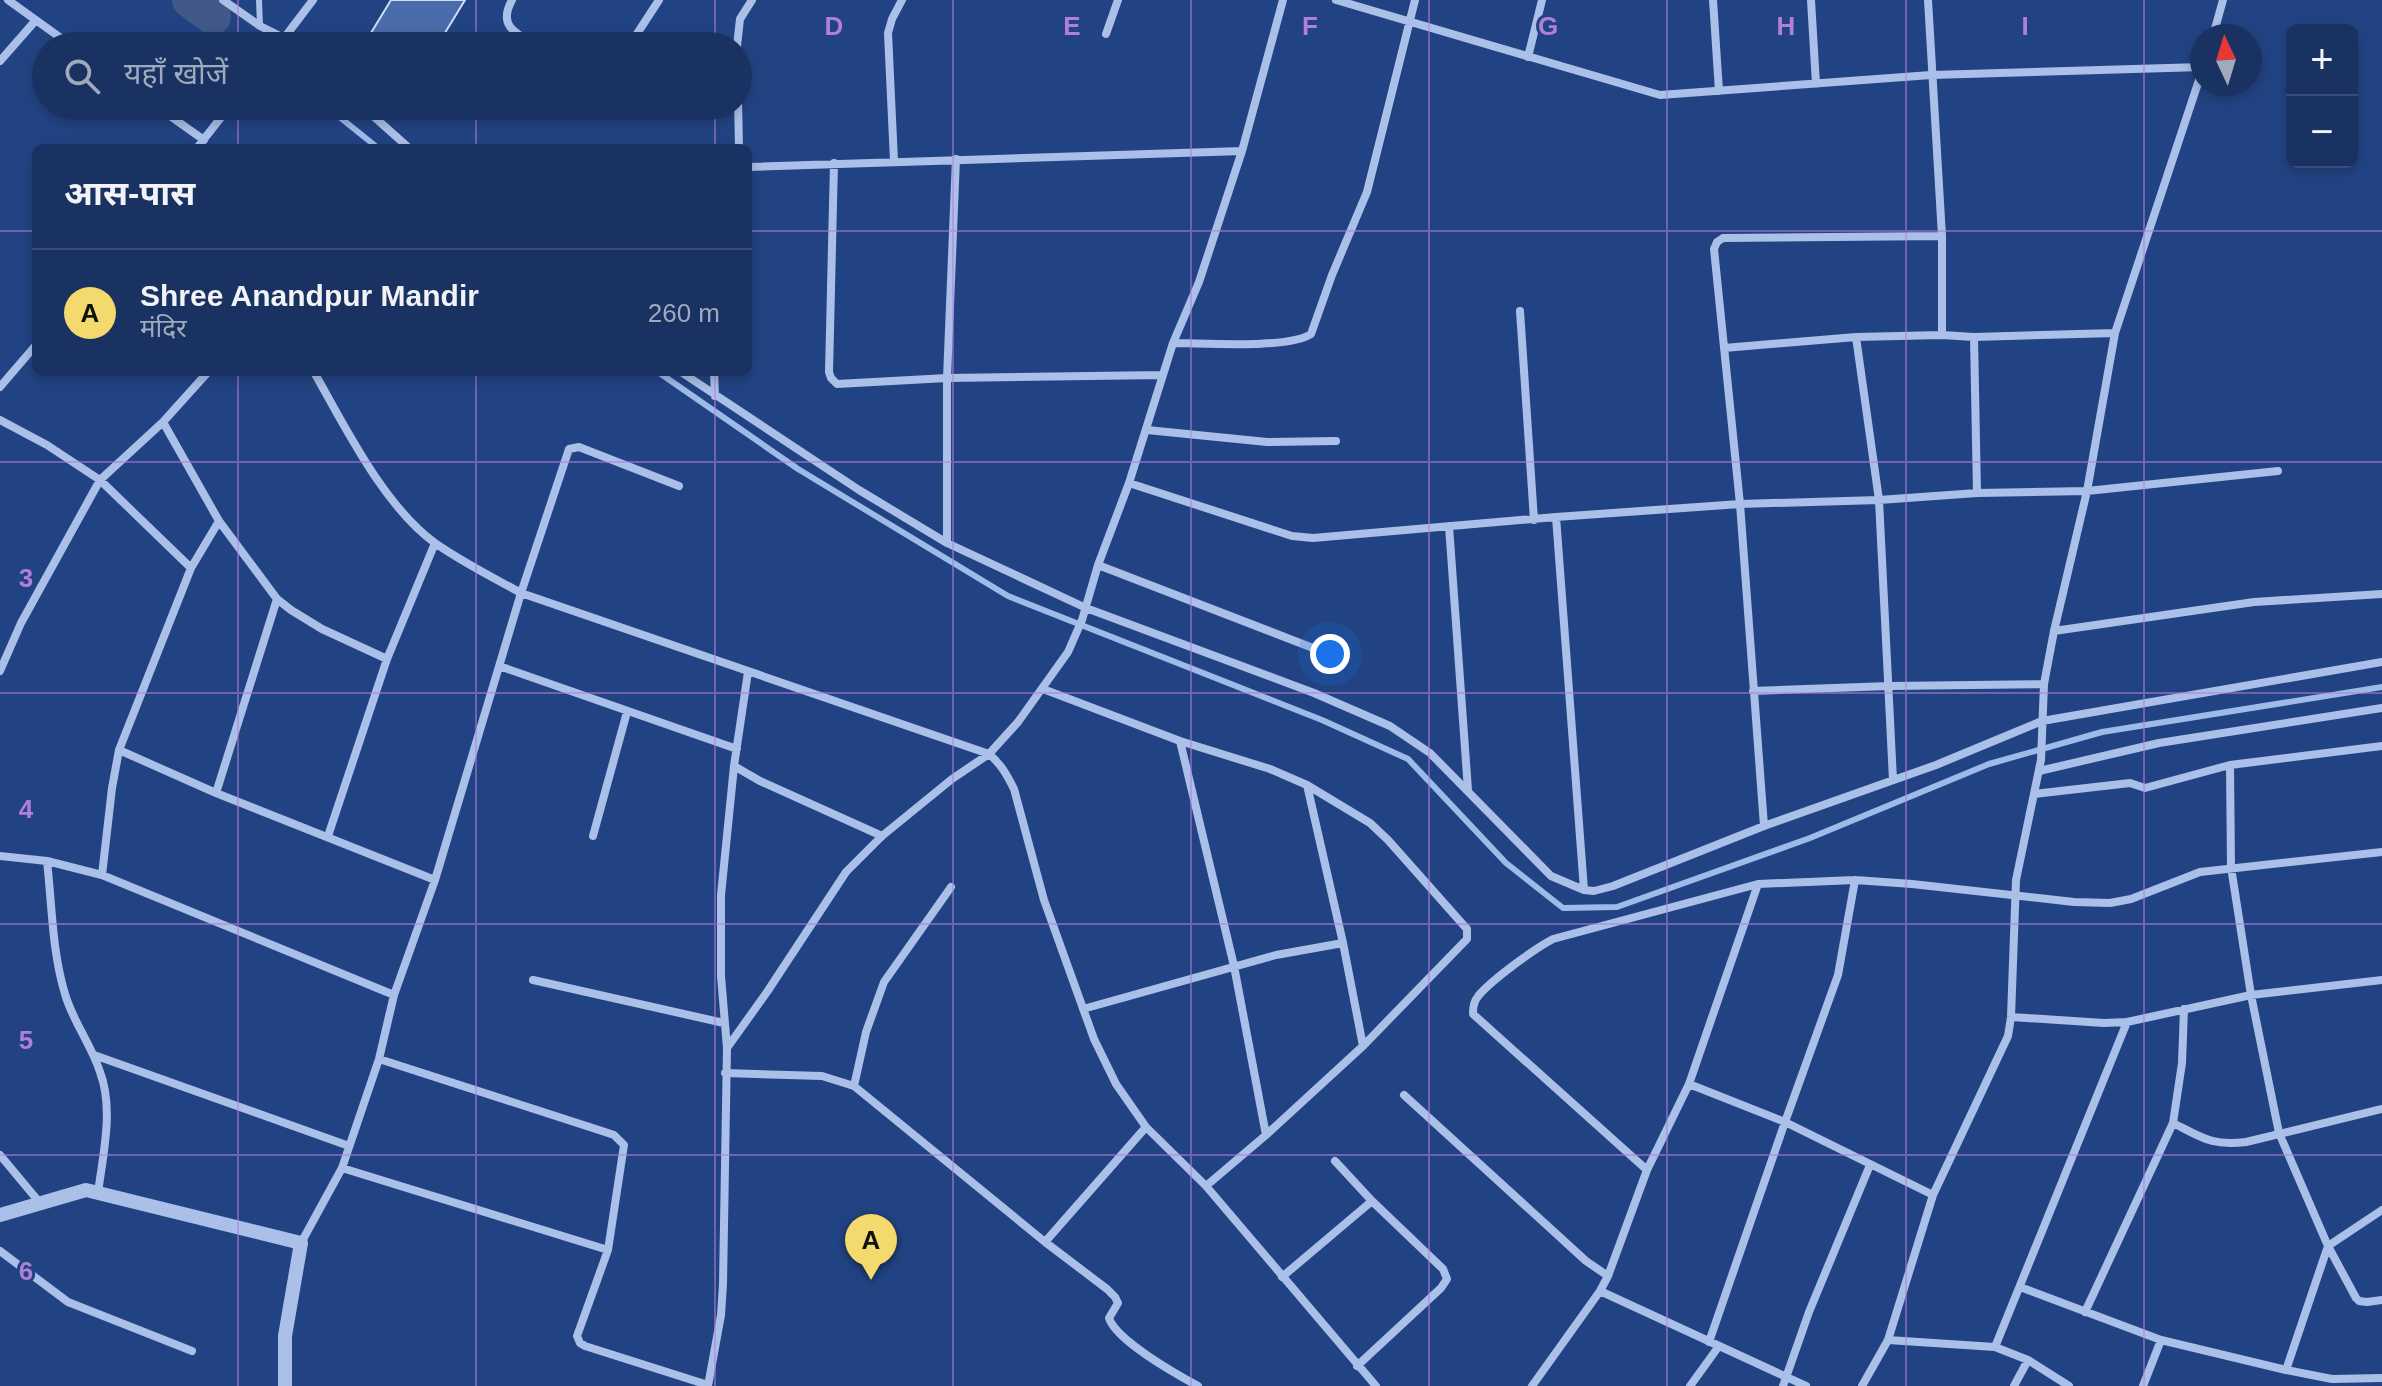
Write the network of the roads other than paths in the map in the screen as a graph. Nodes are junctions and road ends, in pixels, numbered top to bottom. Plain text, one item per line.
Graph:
1 (8, 0) edge
2 (223, 0) edge
3 (259, 0) edge
4 (313, 0) edge
5 (512, 0) edge
6 (659, 0) edge
7 (752, 0) edge
8 (902, 0) edge
9 (1118, 0) edge
10 (1283, 0) edge
11 (1336, 0) edge
12 (1415, 0) edge
13 (1542, 0) edge
14 (1713, 0) edge
15 (1811, 0) edge
16 (1928, 0) edge
17 (2223, 0) edge
18 (36, 20) junction
19 (1409, 22) junction
20 (2216, 24) edge
21 (260, 26) junction
22 (53, 32) edge
23 (272, 32) edge
24 (289, 32) edge
25 (515, 32) edge
26 (638, 32) edge
27 (739, 32) edge
28 (1106, 34) dead end
29 (1528, 57) junction
30 (0, 61) edge
31 (2190, 69) edge
32 (1931, 75) junction
33 (1816, 84) junction
34 (1719, 91) junction
35 (2193, 96) edge
36 (176, 120) edge
37 (219, 120) edge
38 (378, 120) edge
39 (738, 120) edge
40 (204, 140) junction
41 (200, 144) edge
42 (405, 144) edge
43 (739, 144) edge
44 (1242, 151) junction
45 (956, 159) junction
46 (894, 161) junction
47 (834, 163) junction
48 (752, 167) edge
49 (1942, 236) junction
50 (1520, 311) dead end
51 (2115, 333) junction
52 (1942, 335) junction
53 (1856, 337) junction
54 (1974, 337) junction
55 (1173, 343) junction
56 (1724, 348) junction
57 (32, 350) edge
58 (1162, 375) junction
59 (204, 376) edge
60 (316, 376) edge
61 (687, 376) edge
62 (714, 376) edge
63 (947, 378) junction
64 (0, 387) edge
65 (715, 396) junction
66 (0, 420) edge
67 (163, 422) junction
68 (1147, 430) junction
69 (1336, 441) dead end
70 (2278, 471) dead end
71 (100, 480) junction
72 (1129, 483) junction
73 (679, 486) dead end
74 (2087, 491) junction
75 (1977, 493) junction
76 (1879, 500) junction
77 (1740, 504) junction
78 (1556, 517) junction
79 (1534, 520) junction
80 (219, 521) junction
81 (1449, 526) junction
82 (435, 543) junction
83 (947, 543) junction
84 (1098, 565) junction
85 (191, 568) junction
86 (521, 593) junction
87 (2382, 594) edge
88 (277, 599) junction
89 (1086, 608) junction
90 (2054, 631) junction
91 (1326, 653) dead end
92 (387, 659) junction
93 (2382, 662) edge
94 (499, 666) junction
95 (0, 671) edge
96 (748, 672) junction
97 (2044, 684) junction
98 (1889, 686) junction
99 (1043, 689) junction
100 (1753, 691) junction
101 (2382, 708) edge
102 (627, 712) junction
103 (2042, 721) junction
104 (1180, 741) junction
105 (2382, 746) edge
106 (737, 749) junction
107 (119, 750) junction
108 (989, 754) junction
109 (2230, 765) junction
110 (734, 766) junction
111 (2039, 771) junction
112 (1893, 780) junction
113 (1307, 785) junction
114 (1468, 791) junction
115 (216, 793) junction
116 (2034, 794) junction
117 (1764, 826) junction
118 (328, 836) junction
119 (593, 836) dead end
120 (882, 836) junction
121 (2382, 852) edge
122 (0, 856) edge
123 (47, 861) junction
124 (2231, 867) junction
125 (102, 875) junction
126 (435, 880) junction
127 (1855, 880) junction
128 (1758, 884) junction
129 (951, 887) dead end
130 (1584, 890) junction
131 (2016, 894) junction
132 (1343, 943) junction
133 (1234, 966) junction
134 (533, 980) dead end
135 (2382, 980) edge
136 (394, 995) junction
137 (2251, 995) junction
138 (1083, 1009) junction
139 (2184, 1009) junction
140 (2011, 1017) junction
141 (2127, 1022) junction
142 (724, 1023) junction
143 (1363, 1046) junction
144 (727, 1048) junction
145 (94, 1055) junction
146 (379, 1059) junction
147 (725, 1073) junction
148 (1689, 1084) junction
149 (854, 1086) junction
150 (1404, 1095) dead end
151 (2382, 1109) edge
152 (1785, 1122) junction
153 (2173, 1123) junction
154 (1146, 1127) junction
155 (2279, 1133) junction
156 (1266, 1135) junction
157 (349, 1146) junction
158 (0, 1155) edge
159 (1335, 1161) dead end
160 (1870, 1165) junction
161 (342, 1168) junction
162 (1647, 1170) junction
163 (1206, 1186) junction
164 (98, 1193) junction
165 (1933, 1195) junction
166 (1372, 1201) junction
167 (40, 1203) junction
168 (2382, 1210) edge
169 (0, 1215) edge
170 (1045, 1242) junction
171 (301, 1243) junction
172 (2328, 1246) junction
173 (608, 1250) junction
174 (0, 1251) edge
175 (1608, 1276) junction
176 (1282, 1277) junction
177 (2020, 1287) junction
178 (1600, 1291) junction
179 (2382, 1300) edge
180 (2085, 1312) junction
181 (1888, 1340) junction
182 (2161, 1340) junction
183 (1709, 1342) junction
184 (1719, 1346) junction
185 (1995, 1347) junction
186 (192, 1351) dead end
187 (2028, 1360) junction
188 (1357, 1366) junction
189 (2286, 1370) junction
190 (2382, 1378) edge
191 (1784, 1382) edge
192 (285, 1386) edge
193 (708, 1386) edge
194 (1198, 1386) edge
195 (1376, 1386) edge
196 (1532, 1386) edge
197 (1690, 1386) edge
198 (1806, 1386) edge
199 (1862, 1386) edge
200 (2014, 1386) edge
201 (2069, 1386) edge
202 (2143, 1386) edge

1 - 18 street
2 - 21 street
3 - 21 lane
4 - 24 street
5 - 25 street
6 - 26 street
7 - 27 street
8 - 46 street
9 - 28 street
10 - 44 street
11 - 19 street
12 - 19 street
13 - 29 street
14 - 34 street
15 - 33 street
16 - 32 street
17 - 20 street
18 - 22 street
18 - 30 street
19 - 29 street
19 - 55 street
21 - 23 street
29 - 34 street
31 - 32 street
32 - 33 street
32 - 49 street
33 - 34 street
35 - 51 street
36 - 40 street
37 - 40 street
38 - 42 street
39 - 43 street
40 - 41 street
44 - 45 street
44 - 55 street
45 - 46 street
45 - 63 street
46 - 47 street
47 - 48 street
47 - 63 street
49 - 52 street
49 - 56 street
50 - 79 street
51 - 54 street
51 - 74 street
52 - 53 street
52 - 54 street
53 - 56 street
53 - 76 street
54 - 75 street
55 - 58 street
56 - 77 street
57 - 64 street
58 - 63 street
58 - 68 street
59 - 67 street
60 - 82 street
61 - 65 street
62 - 65 street
63 - 83 street
65 - 83 street
66 - 71 street
67 - 71 street
67 - 80 street
68 - 69 street
68 - 72 street
70 - 74 street
71 - 85 street
71 - 95 street
72 - 81 street
72 - 84 street
73 - 86 street
74 - 75 street
74 - 90 street
75 - 76 street
76 - 77 street
76 - 98 street
77 - 78 street
77 - 100 street
78 - 79 street
78 - 130 street
79 - 81 street
80 - 85 street
80 - 88 street
81 - 114 street
82 - 86 street
82 - 92 street
83 - 89 street
84 - 89 street
84 - 91 street
85 - 107 street
86 - 94 street
86 - 96 street
87 - 90 street
88 - 92 street
88 - 115 street
89 - 99 street
89 - 114 street
90 - 97 street
92 - 118 street
93 - 103 street
94 - 102 street
94 - 126 street
96 - 106 street
96 - 108 street
97 - 98 street
97 - 103 street
98 - 100 street
98 - 112 street
99 - 104 street
99 - 108 street
100 - 117 street
101 - 111 street
102 - 106 street
102 - 119 street
103 - 111 street
103 - 112 street
104 - 113 street
104 - 133 street
105 - 109 street
106 - 110 street
107 - 115 street
107 - 125 street
108 - 120 street
108 - 138 street
109 - 116 street
109 - 124 street
110 - 120 street
110 - 142 street
111 - 116 street
112 - 117 street
113 - 132 street
113 - 143 street
114 - 130 street
115 - 118 street
116 - 131 street
117 - 130 street
118 - 126 street
120 - 144 street
121 - 124 street
122 - 123 street
123 - 125 street
123 - 145 street
124 - 131 street
124 - 137 street
125 - 136 street
126 - 136 street
127 - 128 street
127 - 131 street
127 - 152 street
128 - 148 street
128 - 162 street
129 - 149 street
131 - 140 street
132 - 133 street
132 - 143 street
133 - 138 street
133 - 156 street
134 - 142 street
135 - 137 street
136 - 146 street
137 - 139 street
137 - 155 street
138 - 154 street
139 - 141 street
139 - 153 street
140 - 141 street
140 - 165 street
141 - 177 street
142 - 144 street
143 - 156 street
144 - 147 street
145 - 157 street
145 - 164 street
146 - 157 street
146 - 173 street
147 - 149 street
147 - 193 street
148 - 152 street
148 - 162 street
149 - 170 street
150 - 175 street
151 - 155 street
152 - 160 street
152 - 183 street
153 - 155 street
153 - 180 street
154 - 163 street
154 - 170 street
155 - 172 street
156 - 163 street
157 - 161 street
158 - 167 street
159 - 166 street
160 - 165 street
160 - 191 street
161 - 171 street
161 - 173 street
162 - 175 street
163 - 176 street
164 - 167 street
164 - 171 street
165 - 181 street
166 - 176 street
166 - 188 street
167 - 169 street
168 - 172 street
170 - 194 street
171 - 192 street
172 - 179 street
172 - 189 street
173 - 193 street
174 - 186 street
175 - 178 street
176 - 188 street
177 - 180 street
177 - 185 street
178 - 183 street
178 - 196 street
180 - 182 street
181 - 185 street
181 - 199 street
182 - 189 street
182 - 202 street
183 - 184 street
184 - 191 street
184 - 197 street
185 - 187 street
187 - 200 street
187 - 201 street
188 - 195 street
189 - 190 street
191 - 198 street

